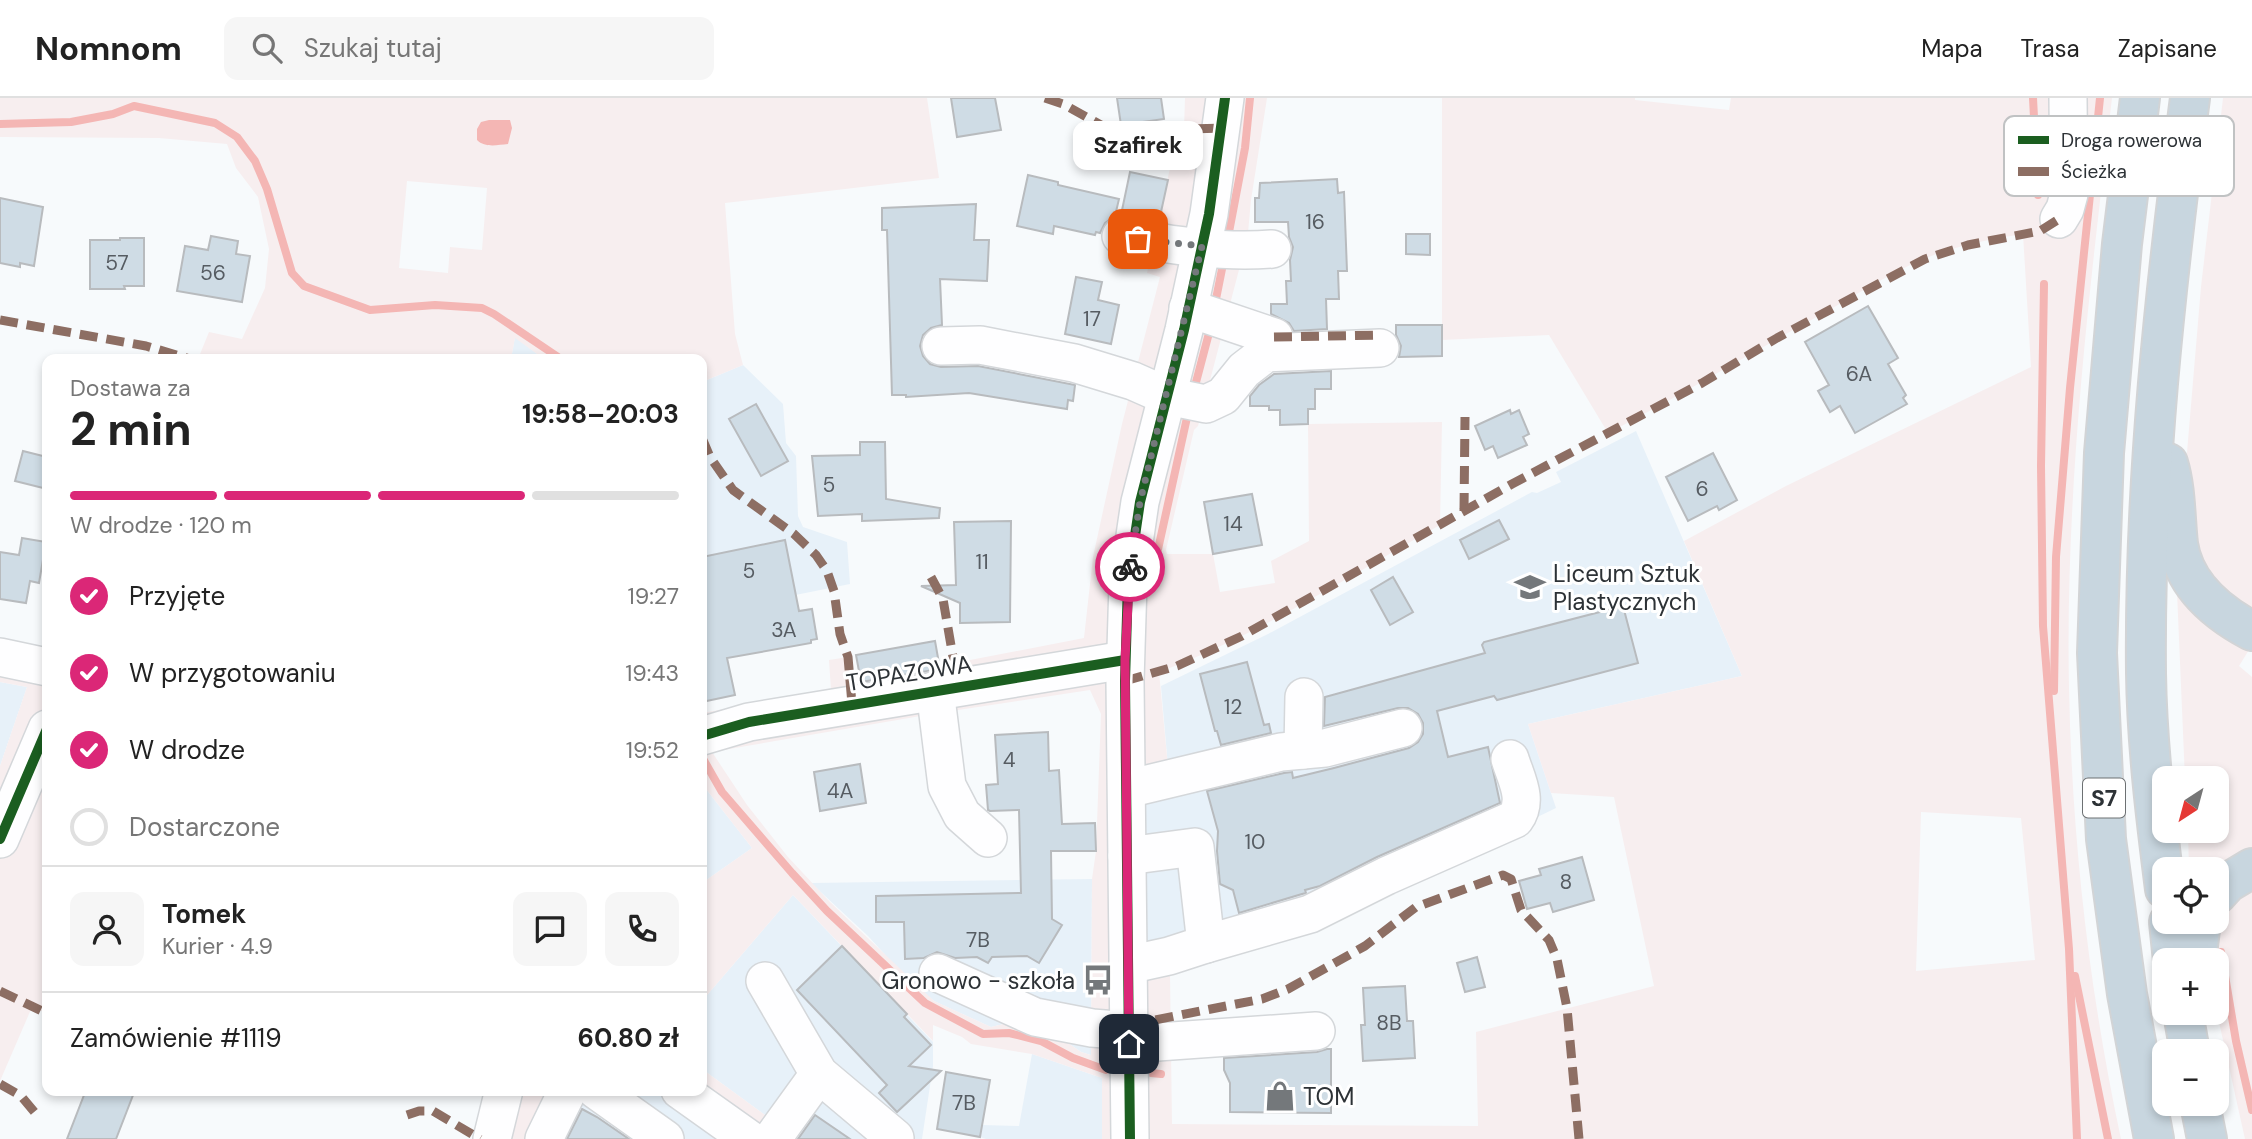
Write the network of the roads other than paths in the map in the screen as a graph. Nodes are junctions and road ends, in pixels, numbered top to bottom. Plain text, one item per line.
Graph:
1 (1225, 98) edge
2 (2068, 98) edge
3 (2140, 98) edge
4 (2190, 98) edge
5 (2068, 116) edge
6 (2138, 116) edge
7 (2188, 116) edge
8 (2068, 196) edge
9 (2128, 196) edge
10 (2177, 196) edge
11 (2059, 219) dead end
12 (1121, 236) dead end
13 (1202, 246) junction
14 (1272, 249) dead end
15 (1188, 308) junction
16 (1274, 337) dead end
17 (941, 345) dead end
18 (1380, 348) dead end
19 (1167, 396) junction
20 (2154, 418) junction
21 (2252, 631) edge
22 (0, 657) edge
23 (1125, 660) junction
24 (42, 666) edge
25 (935, 690) junction
26 (1304, 696) dead end
27 (1403, 728) dead end
28 (707, 735) edge
29 (42, 741) edge
30 (1303, 750) junction
31 (1510, 760) dead end
32 (1127, 789) junction
33 (988, 838) dead end
34 (0, 839) edge
35 (1127, 856) junction
36 (2162, 857) edge
37 (2252, 868) edge
38 (2229, 882) edge
39 (1206, 944) junction
40 (1128, 965) junction
41 (938, 973) dead end
42 (765, 981) dead end
43 (1316, 1031) dead end
44 (1129, 1037) junction
45 (819, 1074) junction
46 (503, 1096) edge
47 (565, 1096) edge
48 (604, 1096) edge
49 (688, 1096) edge
50 (2202, 1116) edge
51 (895, 1138) edge
52 (492, 1139) edge
53 (544, 1139) edge
54 (665, 1139) edge
55 (749, 1139) edge
56 (772, 1139) edge
57 (1130, 1139) edge
58 (2154, 1139) edge
59 (2207, 1139) edge

1 - 13 street
2 - 5 street
3 - 6 highway, S7
4 - 7 highway, S7
8 - 11 street
9 - 58 highway, S7
10 - 20 highway, S7
12 - 13 street
13 - 14 street
13 - 15 street
15 - 16 street
15 - 19 street
17 - 19 street
18 - 19 street
19 - 23 street
20 - 21 highway
20 - 36 highway, S7
22 - 24 street
23 - 25 street, TOPAZOWA
23 - 32 street
25 - 28 street, TOPAZOWA
25 - 33 street
26 - 30 street
27 - 30 street
29 - 34 street
30 - 32 street
31 - 39 street
32 - 35 street
35 - 39 street
35 - 40 street
37 - 38 highway
39 - 40 street
40 - 44 street
41 - 44 street
42 - 45 street
43 - 44 street
44 - 57 street
45 - 51 street
45 - 56 street
46 - 52 street
47 - 53 street
48 - 54 street
49 - 55 street
50 - 59 highway

